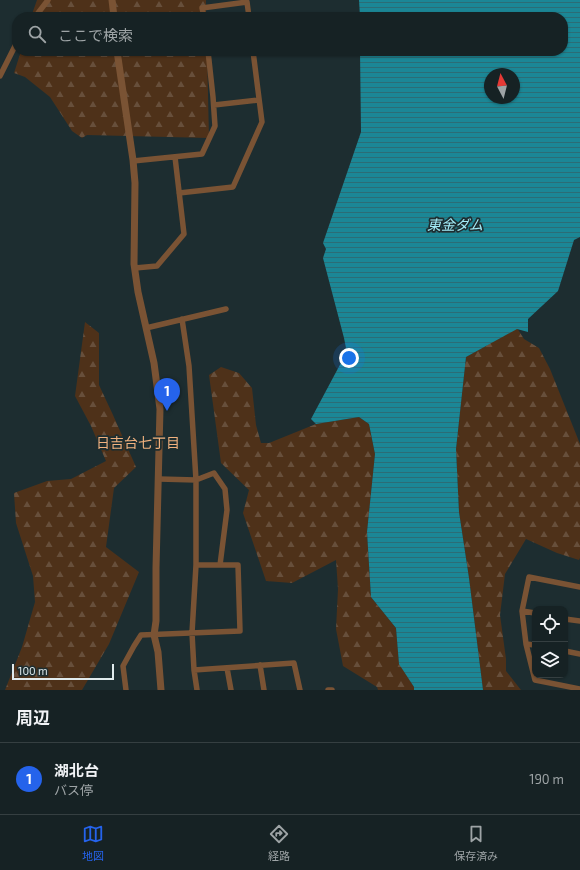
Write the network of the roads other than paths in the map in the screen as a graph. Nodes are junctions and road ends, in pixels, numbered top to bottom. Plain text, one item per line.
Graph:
1 (48, 0) edge
2 (112, 0) edge
3 (39, 12) edge
4 (113, 12) edge
5 (203, 12) edge
6 (248, 12) edge
7 (12, 52) edge
8 (118, 56) edge
9 (209, 56) edge
10 (254, 56) edge
11 (0, 76) edge
12 (259, 100) junction
13 (214, 105) junction
14 (175, 157) junction
15 (133, 161) junction
16 (179, 193) junction
17 (135, 268) junction
18 (226, 309) dead end
19 (182, 319) junction
20 (146, 328) junction
21 (159, 479) junction
22 (196, 480) junction
23 (196, 565) junction
24 (220, 565) junction
25 (580, 587) edge
26 (522, 611) junction
27 (532, 613) edge
28 (568, 619) edge
29 (580, 621) edge
30 (192, 633) junction
31 (154, 635) junction
32 (526, 644) junction
33 (532, 645) edge
34 (568, 652) edge
35 (580, 654) edge
36 (260, 666) junction
37 (227, 668) junction
38 (194, 670) junction
39 (558, 687) edge
40 (580, 689) edge
41 (126, 690) edge
42 (161, 690) edge
43 (197, 690) edge
44 (231, 690) edge
45 (264, 690) edge
46 (300, 690) edge
47 (328, 690) edge
48 (332, 690) edge

1 - 3 street
2 - 4 street
5 - 6 street
7 - 11 street
8 - 15 street
9 - 13 street
10 - 12 street
12 - 13 street
12 - 16 street
13 - 14 street
14 - 15 street
14 - 16 street
15 - 17 street
16 - 17 street
17 - 20 street
18 - 19 street
19 - 20 street
19 - 22 street
20 - 21 street
21 - 22 street
21 - 31 street
22 - 23 street
22 - 24 street
23 - 24 street
23 - 30 street
24 - 30 street
25 - 26 street
26 - 27 street
26 - 32 street
28 - 29 street
30 - 31 street
30 - 38 street
31 - 41 street
31 - 42 street
32 - 33 street
32 - 39 street
34 - 35 street
36 - 37 street
36 - 45 street
36 - 46 street
37 - 38 street
37 - 44 street
38 - 43 street
39 - 40 street
47 - 48 street

